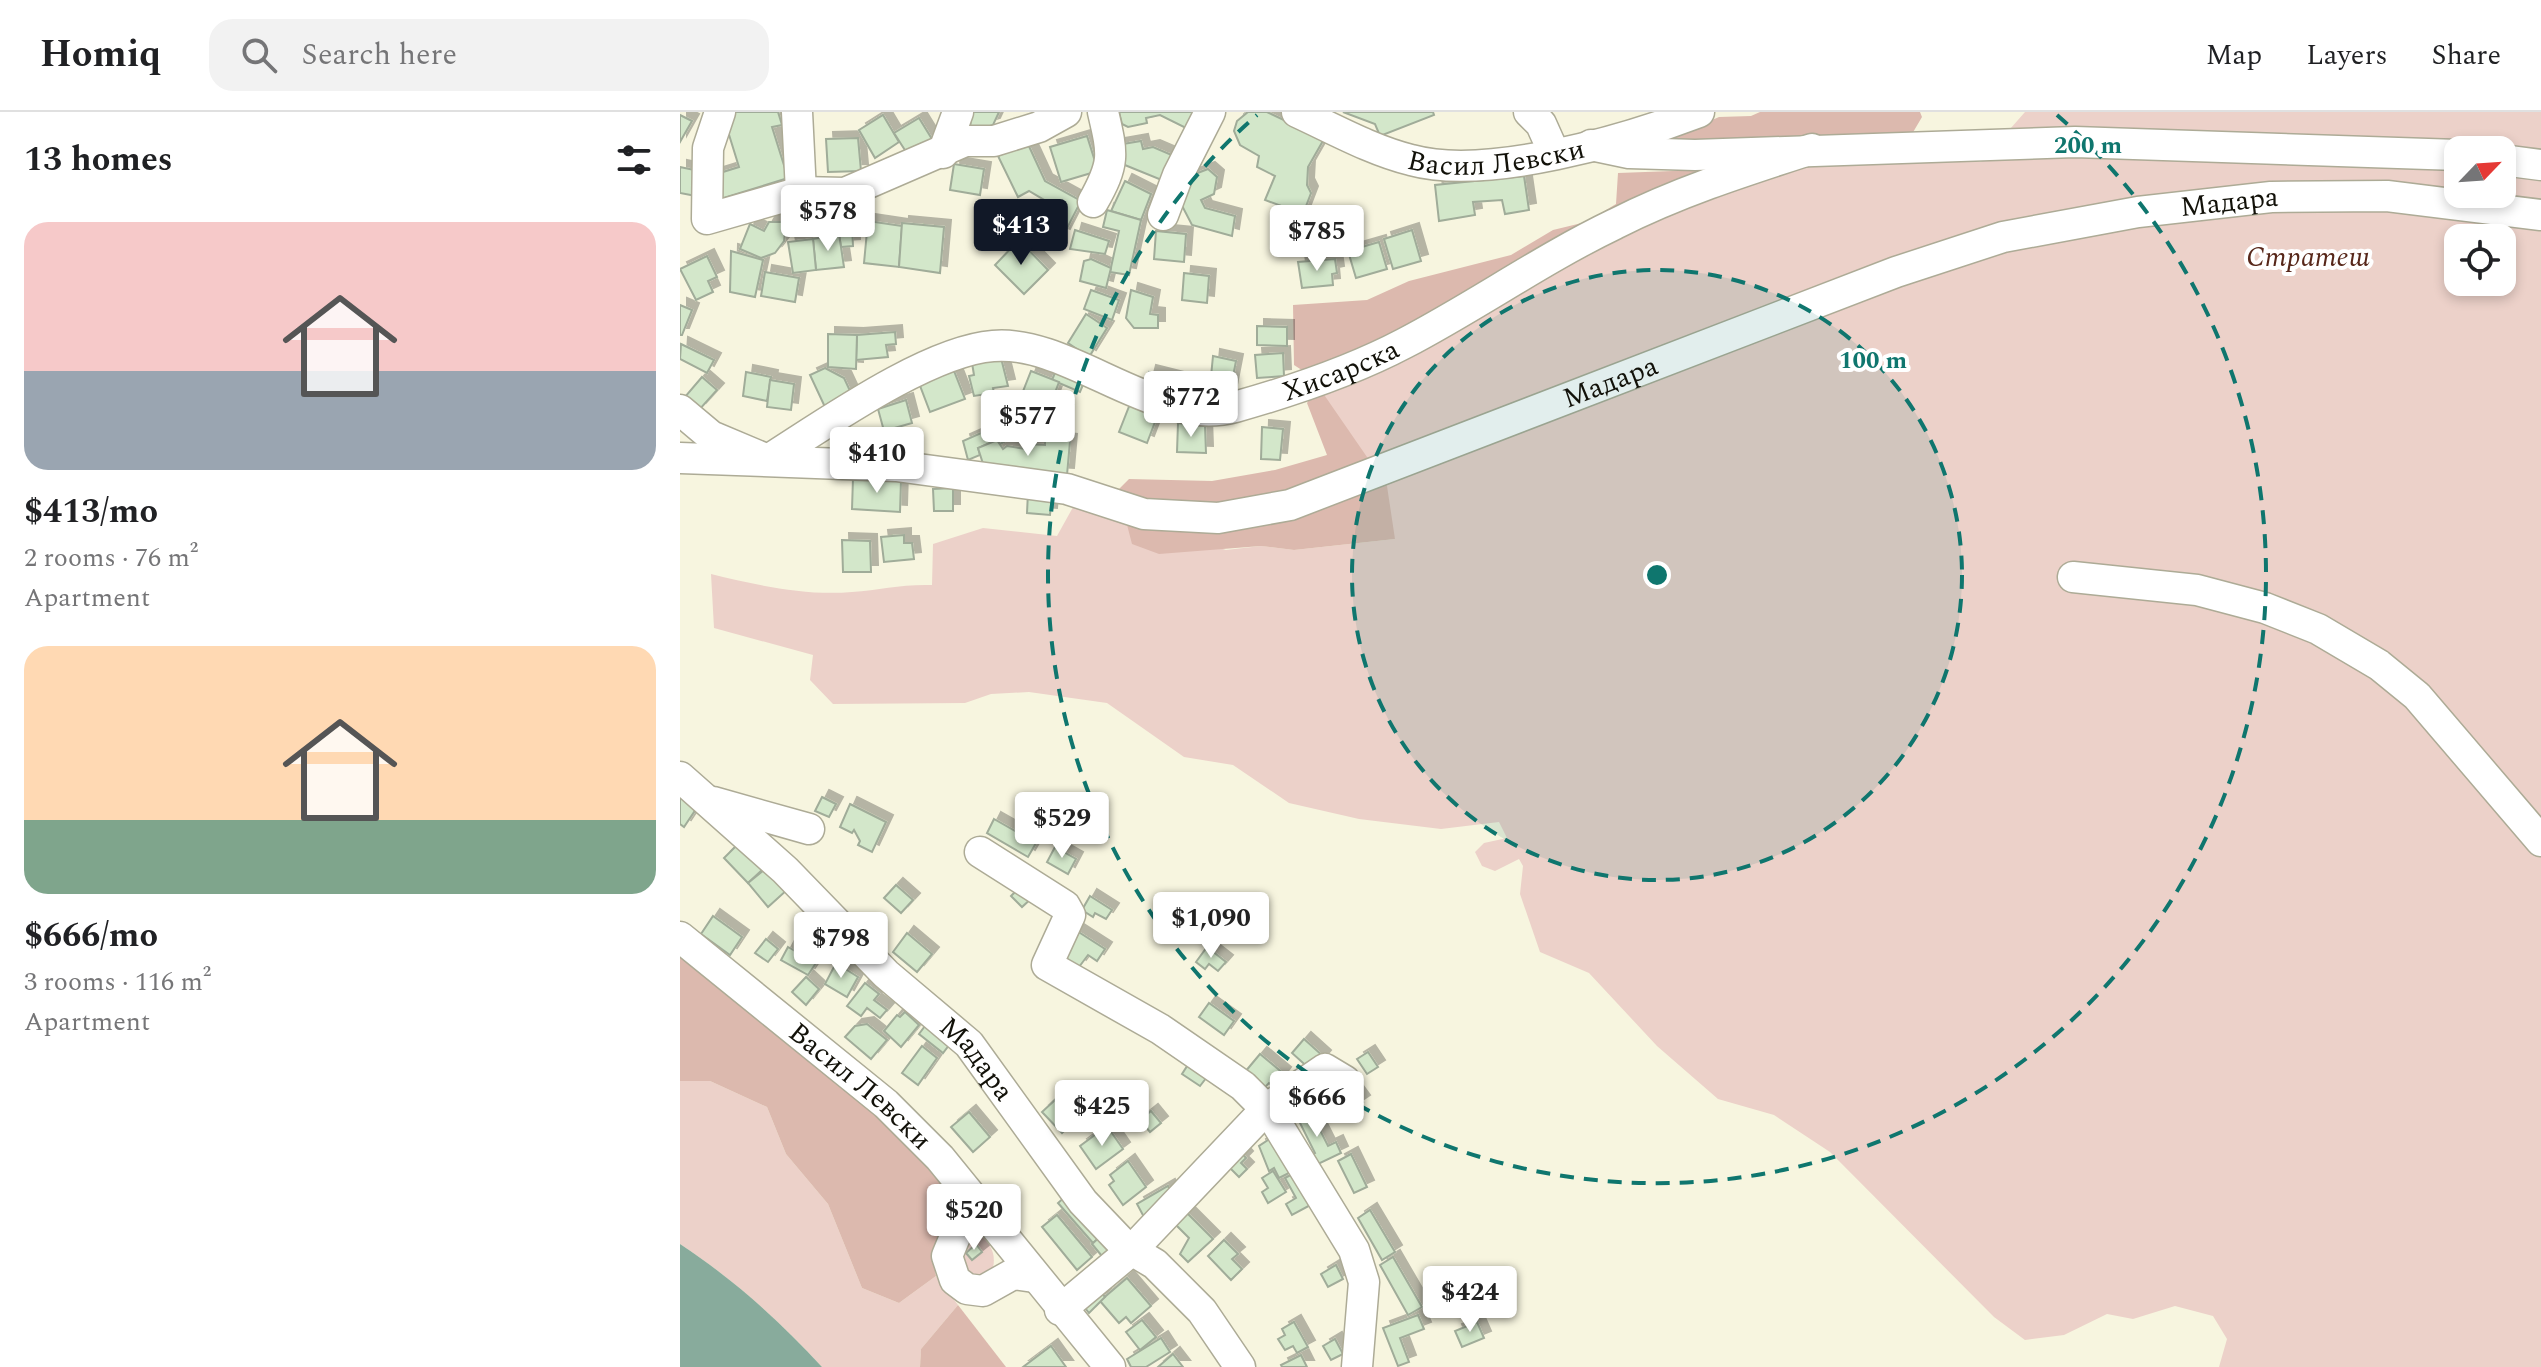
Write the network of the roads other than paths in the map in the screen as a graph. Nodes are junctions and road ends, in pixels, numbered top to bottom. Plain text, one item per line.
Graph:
1 (720, 112) edge
2 (797, 112) edge
3 (958, 112) edge
4 (1066, 112) edge
5 (1103, 112) edge
6 (1210, 112) edge
7 (1297, 112) edge
8 (1699, 112) edge
9 (1537, 116) edge
10 (1591, 145) junction
11 (1812, 149) junction
12 (943, 153) junction
13 (1554, 153) junction
14 (2444, 155) edge
15 (2516, 162) edge
16 (2541, 165) edge
17 (801, 192) junction
18 (1093, 202) dead end
19 (1163, 215) dead end
20 (2541, 215) edge
21 (680, 410) edge
22 (680, 458) edge
23 (768, 460) junction
24 (2073, 577) dead end
25 (680, 777) edge
26 (707, 801) junction
27 (809, 829) dead end
28 (2541, 841) edge
29 (980, 852) dead end
30 (680, 937) edge
31 (1345, 1081) dead end
32 (1266, 1109) junction
33 (971, 1198) junction
34 (1132, 1250) junction
35 (1034, 1277) junction
36 (1060, 1310) junction
37 (1110, 1367) edge
38 (1240, 1367) edge
39 (1357, 1367) edge

1 - 17 street
2 - 17 street
3 - 12 street
4 - 12 street
5 - 18 street
6 - 19 street
7 - 13 street, Васил Левски
8 - 10 street, Васил Левски
9 - 13 street
10 - 11 street
10 - 13 street, Васил Левски
11 - 14 street
11 - 23 street, Хисарска
12 - 17 street
15 - 16 street
20 - 23 street, Мадара
21 - 23 street
22 - 23 street, Мадара
24 - 28 street
25 - 26 street, Мадара
26 - 27 street
26 - 34 street, Мадара
29 - 32 street
30 - 33 street, Васил Левски
31 - 32 street
32 - 34 street
32 - 39 street
33 - 35 street, Васил Левски
33 - 35 street
34 - 36 street
34 - 38 street, Мадара
35 - 36 street, Васил Левски
36 - 37 street, Васил Левски

